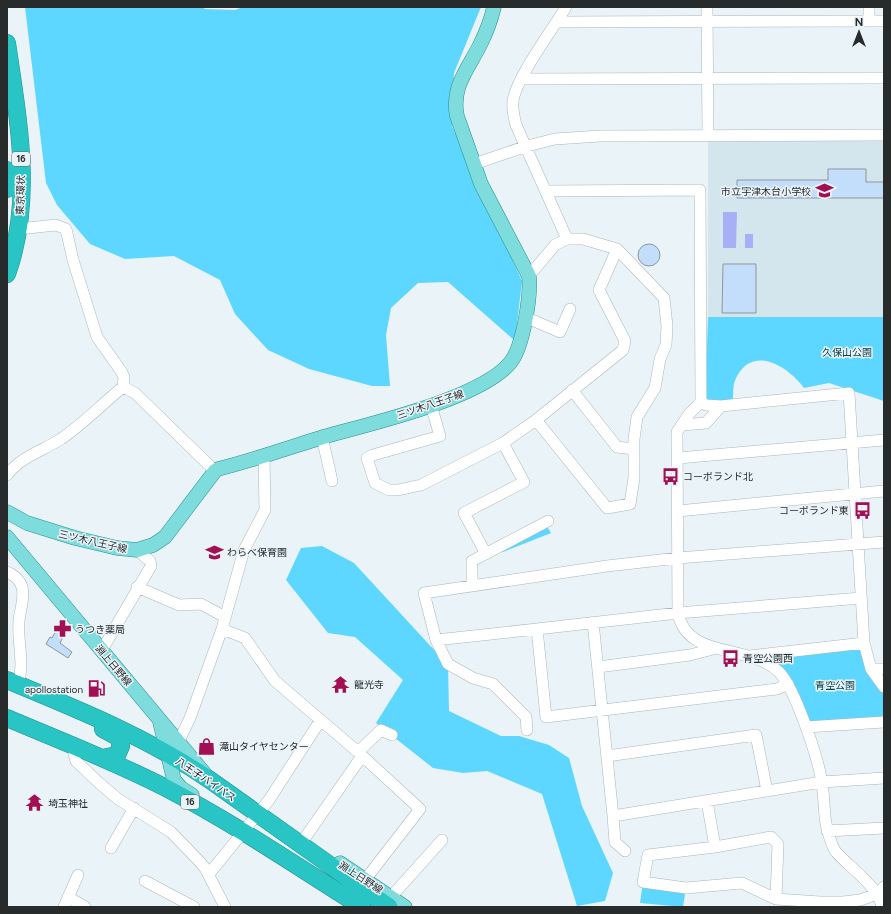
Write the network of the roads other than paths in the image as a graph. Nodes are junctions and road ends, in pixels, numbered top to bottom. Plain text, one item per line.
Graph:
1 (494, 7) edge
2 (566, 7) edge
3 (707, 7) edge
4 (869, 7) edge
5 (708, 21) junction
6 (869, 21) junction
7 (884, 21) edge
8 (558, 22) junction
9 (7, 43) edge
10 (884, 78) edge
11 (521, 79) junction
12 (708, 79) junction
13 (884, 135) edge
14 (708, 136) junction
15 (527, 146) junction
16 (474, 164) junction
17 (7, 170) edge
18 (7, 190) edge
19 (546, 191) junction
20 (18, 229) junction
21 (567, 239) junction
22 (617, 249) junction
23 (7, 274) edge
24 (529, 276) junction
25 (570, 309) dead end
26 (525, 317) junction
27 (123, 387) junction
28 (572, 390) junction
29 (701, 402) junction
30 (431, 405) junction
31 (721, 406) junction
32 (536, 420) junction
33 (682, 425) junction
34 (322, 438) junction
35 (884, 440) edge
36 (503, 443) junction
37 (852, 443) junction
38 (634, 449) junction
39 (264, 456) junction
40 (678, 458) junction
41 (215, 471) junction
42 (7, 475) edge
43 (332, 481) dead end
44 (884, 490) edge
45 (855, 493) junction
46 (678, 511) junction
47 (7, 512) edge
48 (548, 521) dead end
49 (7, 537) edge
50 (884, 542) edge
51 (858, 544) junction
52 (137, 550) junction
53 (486, 554) junction
54 (678, 558) junction
55 (7, 572) edge
56 (472, 586) junction
57 (137, 587) junction
58 (861, 598) junction
59 (678, 613) junction
60 (225, 617) junction
61 (593, 622) junction
62 (222, 629) junction
63 (537, 629) junction
64 (436, 640) junction
65 (864, 643) junction
66 (717, 648) junction
67 (102, 650) junction
68 (750, 656) junction
69 (598, 667) junction
70 (871, 669) junction
71 (884, 669) edge
72 (13, 683) edge
73 (788, 684) junction
74 (884, 687) edge
75 (52, 699) junction
76 (602, 711) junction
77 (7, 718) edge
78 (159, 720) junction
79 (320, 721) junction
80 (884, 722) edge
81 (806, 727) junction
82 (527, 730) dead end
83 (392, 735) dead end
84 (142, 739) junction
85 (74, 746) junction
86 (173, 747) junction
87 (360, 754) junction
88 (607, 756) junction
89 (102, 758) junction
90 (884, 778) edge
91 (822, 782) junction
92 (767, 791) junction
93 (707, 801) junction
94 (134, 808) junction
95 (257, 814) junction
96 (613, 816) junction
97 (273, 826) junction
98 (884, 828) edge
99 (828, 831) junction
100 (242, 832) junction
101 (442, 840) dead end
102 (302, 842) junction
103 (715, 847) junction
104 (111, 848) dead end
105 (625, 851) dead end
106 (78, 874) dead end
107 (209, 874) junction
108 (366, 880) junction
109 (145, 881) dead end
110 (881, 891) edge
111 (776, 899) junction
112 (66, 902) edge
113 (390, 902) edge
114 (85, 907) edge
115 (194, 907) edge
116 (225, 907) edge
117 (362, 907) edge
118 (406, 907) edge
119 (882, 907) edge

1 - 16 main road, 三ツ木八王子線
2 - 8 street
3 - 5 street
4 - 6 street
5 - 6 street
5 - 8 street
5 - 12 street
6 - 7 street
8 - 11 street
9 - 20 highway, 東京環状 / 16
10 - 12 street
11 - 12 street
11 - 15 street
12 - 14 street
13 - 14 street
14 - 15 street
15 - 16 street
15 - 19 street
16 - 24 main road, 三ツ木八王子線
17 - 18 highway, 東京環状 / 16
19 - 21 street
19 - 29 street
20 - 23 highway, 東京環状 / 16
20 - 27 street
21 - 22 street
21 - 24 street
22 - 28 street
22 - 38 street
24 - 26 main road, 三ツ木八王子線
25 - 26 street
26 - 30 main road, 三ツ木八王子線
27 - 41 street
27 - 42 street
28 - 32 street
28 - 38 street
29 - 31 street
29 - 33 street
30 - 34 main road, 三ツ木八王子線
30 - 36 street
31 - 33 street
31 - 37 street
32 - 36 street
32 - 38 street
33 - 40 street
34 - 39 main road, 三ツ木八王子線
34 - 43 street
35 - 37 street
36 - 53 street
37 - 40 street
37 - 45 street
39 - 41 main road, 三ツ木八王子線
39 - 60 street
40 - 46 street
41 - 52 main road, 三ツ木八王子線
44 - 45 street
45 - 46 street
45 - 51 street
46 - 54 street
47 - 52 main road, 三ツ木八王子線
48 - 53 street
49 - 67 main road, 淵上日野線
50 - 51 street
51 - 54 street
51 - 58 street
52 - 57 street
53 - 56 street
54 - 56 street
54 - 59 street
55 - 72 street
56 - 64 street
57 - 60 street
57 - 67 street
58 - 59 street
58 - 65 street
59 - 61 street
59 - 66 street
60 - 62 street
61 - 63 street
61 - 69 street
62 - 79 street
62 - 86 street
63 - 64 street
63 - 76 street
64 - 82 street
65 - 68 street
65 - 70 street
66 - 68 street
66 - 69 street
67 - 78 main road, 淵上日野線
68 - 73 street
69 - 76 street
70 - 71 street
70 - 74 street
72 - 75 highway, 八王子バイパス
73 - 76 street
73 - 81 street
75 - 84 highway, 八王子バイパス
75 - 89 highway
76 - 88 street
77 - 85 highway, 16
78 - 84 main road
78 - 86 main road, 淵上日野線
79 - 87 street
79 - 95 street
80 - 81 street
81 - 91 street
83 - 87 street
84 - 86 highway, 八王子バイパス
85 - 89 highway, 16
85 - 94 street
86 - 95 highway, 八王子バイパス
86 - 100 main road, 淵上日野線
87 - 102 street
87 - 108 street
88 - 92 street
88 - 96 street
89 - 100 highway, 16
90 - 91 street
91 - 92 street
91 - 99 street
92 - 93 street
93 - 96 street
93 - 103 street
94 - 104 street
94 - 107 street
95 - 97 highway, 八王子バイパス
95 - 100 street
96 - 105 street
97 - 102 main road, 淵上日野線
97 - 113 highway, 八王子バイパス
98 - 99 street
99 - 110 street
100 - 107 street
100 - 117 highway, 16
101 - 113 street
102 - 108 main road, 淵上日野線
103 - 111 street
103 - 111 street
106 - 112 street
107 - 116 street
108 - 113 main road, 淵上日野線
109 - 115 street
110 - 111 street
110 - 119 street
112 - 114 street
113 - 118 main road, 淵上日野線

